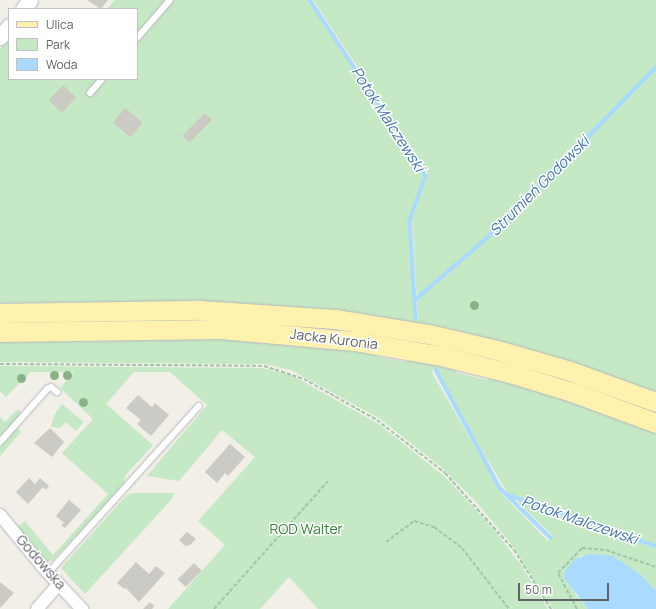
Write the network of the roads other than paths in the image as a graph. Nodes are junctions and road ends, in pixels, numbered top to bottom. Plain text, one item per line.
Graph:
1 (170, 0) edge
2 (8, 27) edge
3 (0, 37) edge
4 (138, 37) edge
5 (101, 80) edge
6 (90, 93) dead end
7 (0, 313) edge
8 (0, 332) edge
9 (57, 392) dead end
10 (656, 402) edge
11 (199, 406) dead end
12 (656, 423) edge
13 (0, 442) edge
14 (0, 515) edge
15 (48, 573) junction
16 (59, 584) junction
17 (37, 609) edge
18 (82, 609) edge

1 - 4 lane
2 - 3 street
5 - 6 lane
7 - 10 main road, Jacka Kuronia
8 - 12 main road, Jacka Kuronia
9 - 13 lane
11 - 15 lane
14 - 15 street, Godowska
15 - 16 street, Godowska
16 - 17 street
16 - 18 street, Godowska

